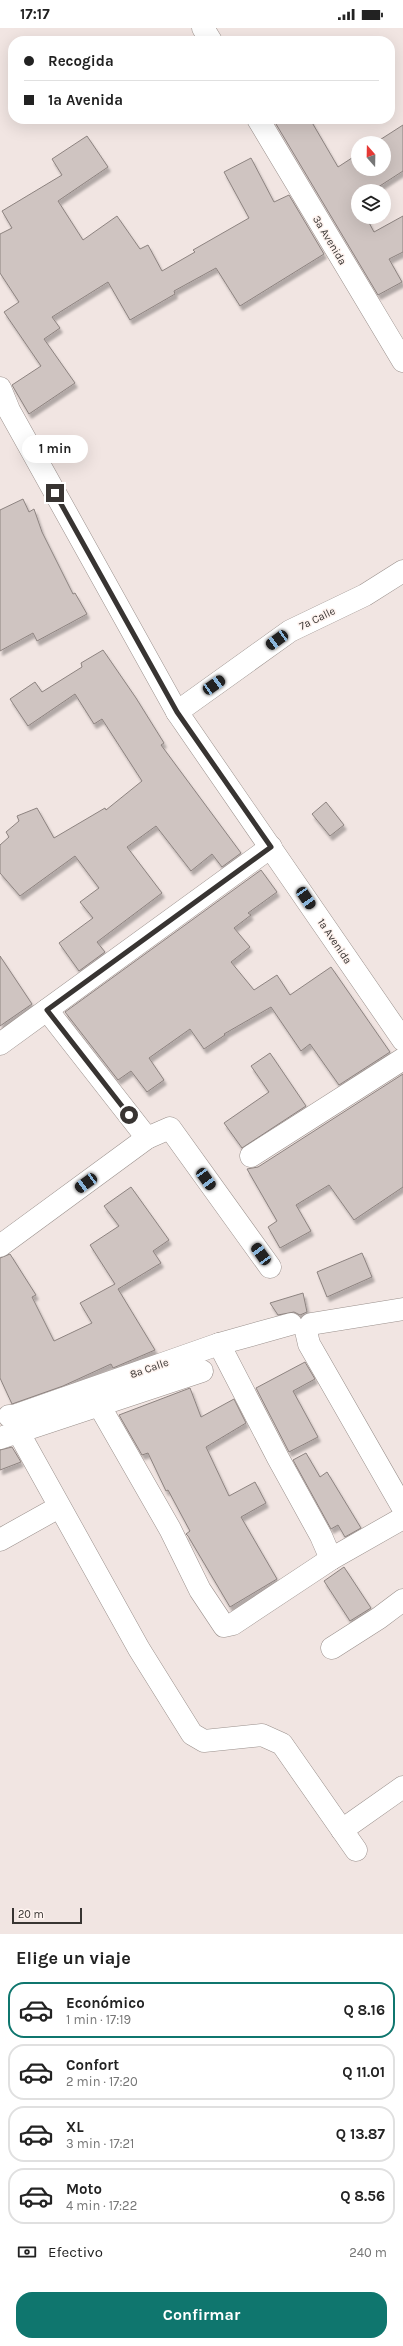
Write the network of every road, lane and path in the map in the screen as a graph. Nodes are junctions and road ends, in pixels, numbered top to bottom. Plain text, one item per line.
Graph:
1 (261, 124) edge
2 (403, 361) edge
3 (0, 388) edge
4 (403, 571) edge
5 (177, 712) junction
6 (271, 847) junction
7 (47, 1010) junction
8 (403, 1040) edge
9 (0, 1044) edge
10 (403, 1059) edge
11 (147, 1138) junction
12 (251, 1156) dead end
13 (0, 1246) edge
14 (270, 1267) dead end
15 (403, 1309) edge
16 (299, 1328) junction
17 (219, 1344) junction
18 (202, 1371) dead end
19 (99, 1405) junction
20 (5, 1425) edge
21 (59, 1507) junction
22 (403, 1508) edge
23 (403, 1518) edge
24 (0, 1540) edge
25 (331, 1559) junction
26 (403, 1600) edge
27 (332, 1648) dead end
28 (403, 1787) edge
29 (342, 1830) junction
30 (356, 1850) dead end

1 - 2 street, 3a Avenida
3 - 5 street, 1a Avenida
4 - 5 street, 7a Calle
5 - 6 street, 1a Avenida
6 - 7 street
6 - 8 street, 1a Avenida
7 - 9 street
7 - 11 street
10 - 12 street
11 - 13 street
11 - 14 street
15 - 16 street, 8a Calle
16 - 17 street, 8a Calle
16 - 22 street
17 - 20 street, 8a Calle
17 - 25 street
18 - 19 street
19 - 20 street
19 - 25 street
20 - 21 street
21 - 24 street
21 - 29 street
23 - 25 street
26 - 27 street
28 - 29 street
29 - 30 street

